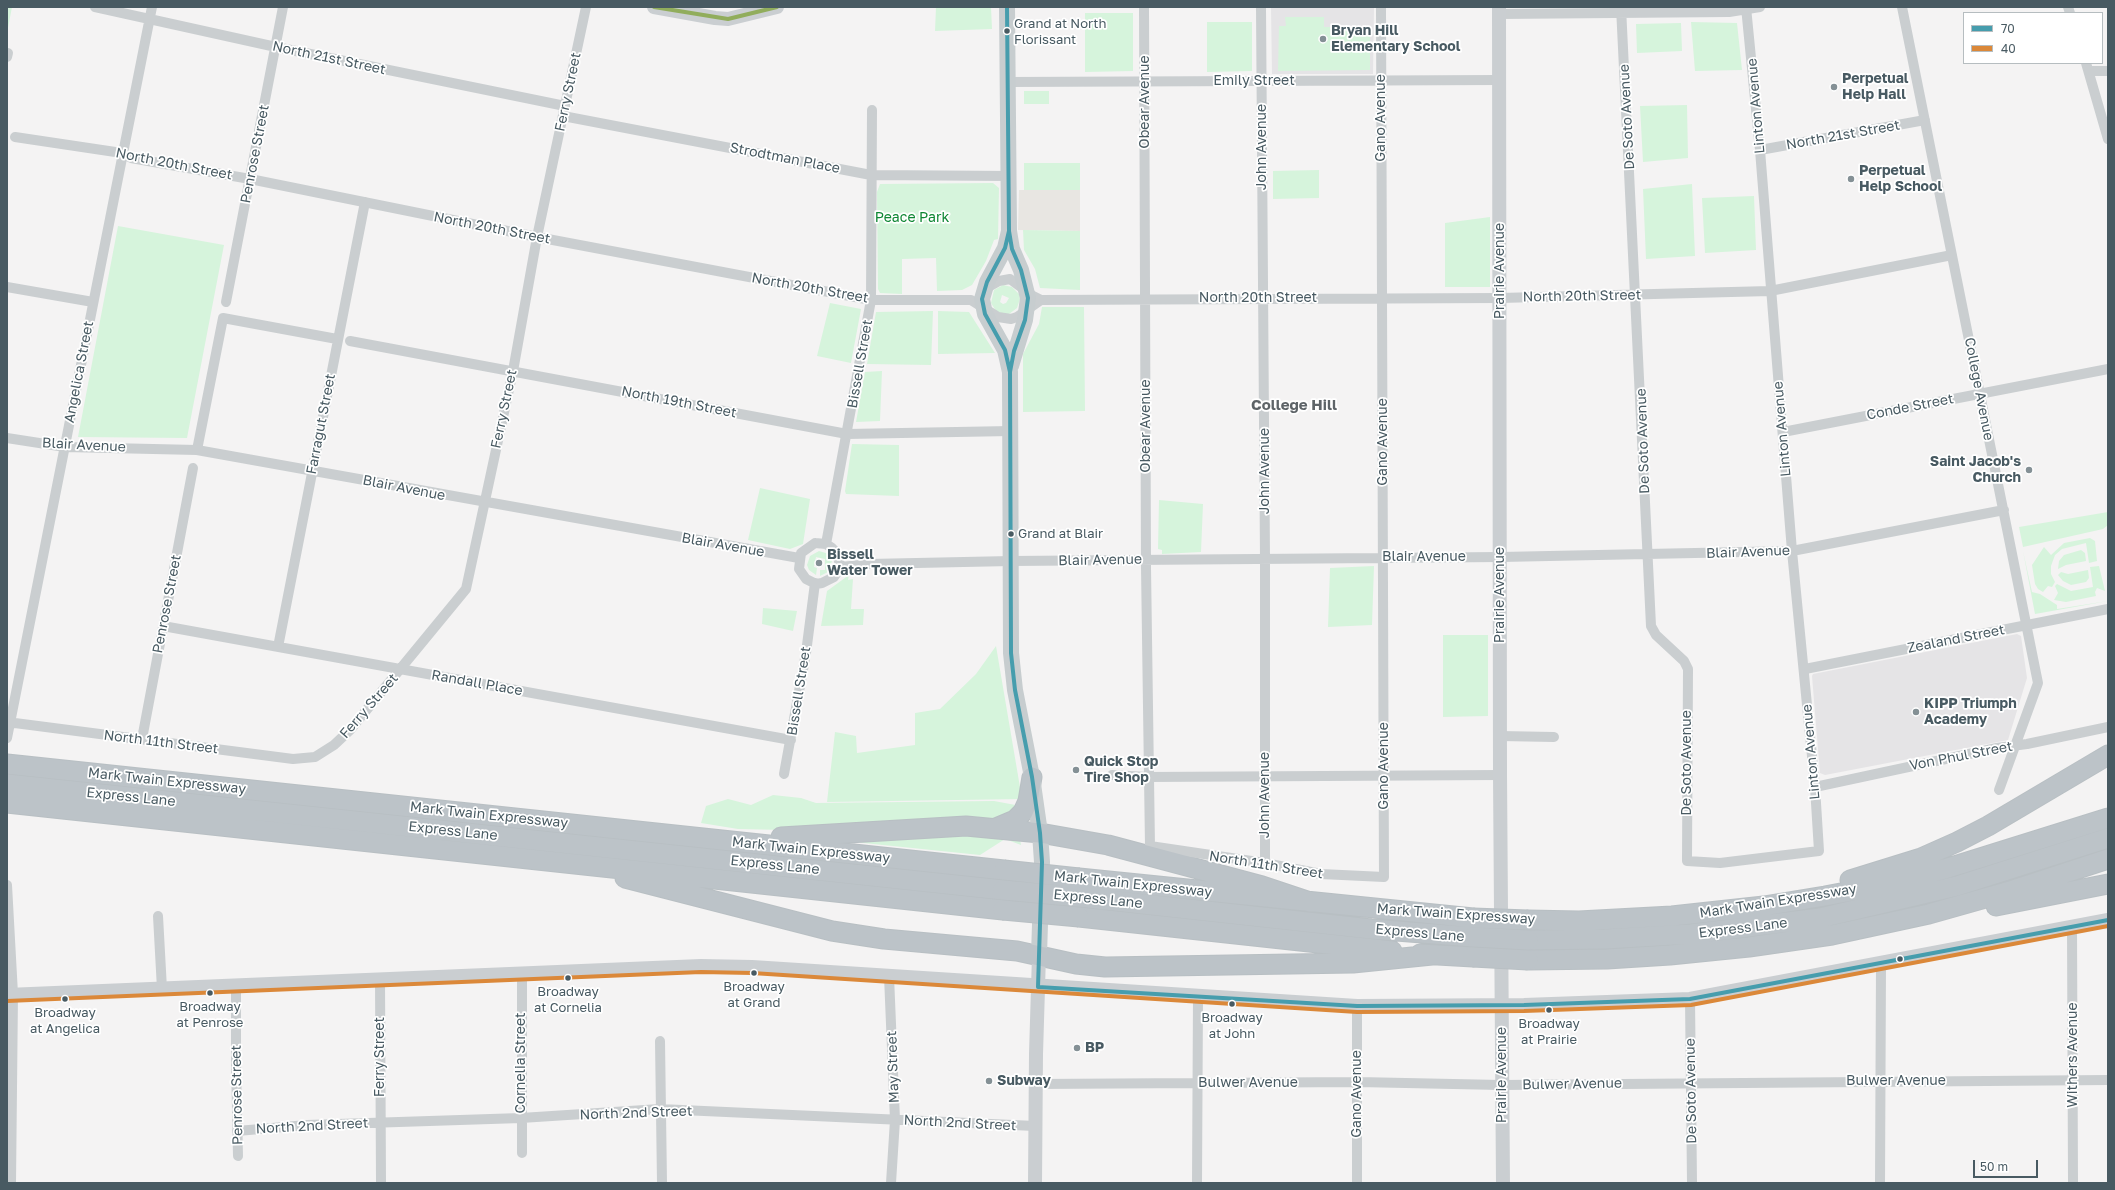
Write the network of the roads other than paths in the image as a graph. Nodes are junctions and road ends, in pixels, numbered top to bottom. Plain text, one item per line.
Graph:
1 (95, 7) edge
2 (152, 7) edge
3 (283, 7) edge
4 (586, 7) edge
5 (654, 7) edge
6 (777, 7) edge
7 (1007, 7) edge
8 (1144, 7) edge
9 (1261, 7) edge
10 (1381, 7) edge
11 (1760, 7) edge
12 (1902, 7) edge
13 (1746, 8) edge
14 (755, 10) edge
15 (1621, 10) edge
16 (1499, 11) edge
17 (150, 18) junction
18 (276, 47) junction
19 (2087, 67) edge
20 (2108, 71) edge
21 (1262, 80) junction
22 (1499, 80) junction
23 (1381, 81) junction
24 (1008, 82) junction
25 (1145, 82) junction
26 (565, 106) junction
27 (872, 110) dead end
28 (563, 116) junction
29 (1925, 120) junction
30 (10, 136) edge
31 (2108, 139) edge
32 (1760, 150) junction
33 (122, 153) junction
34 (871, 175) junction
35 (1009, 176) junction
36 (250, 179) junction
37 (365, 202) junction
38 (1009, 231) junction
39 (537, 237) junction
40 (1952, 256) junction
41 (7, 287) edge
42 (1026, 291) junction
43 (1770, 291) junction
44 (1636, 294) junction
45 (1263, 298) junction
46 (1382, 298) junction
47 (1500, 298) junction
48 (979, 299) junction
49 (1145, 299) junction
50 (871, 300) junction
51 (1041, 300) junction
52 (92, 302) junction
53 (226, 302) dead end
54 (1027, 309) junction
55 (337, 339) junction
56 (350, 342) dead end
57 (2108, 369) edge
58 (513, 371) junction
59 (1010, 372) junction
60 (1980, 393) junction
61 (1011, 431) junction
62 (1783, 432) junction
63 (847, 434) junction
64 (7, 438) edge
65 (65, 447) junction
66 (197, 450) junction
67 (193, 468) dead end
68 (312, 471) junction
69 (485, 503) junction
70 (2004, 510) junction
71 (826, 544) junction
72 (1792, 551) junction
73 (1648, 554) junction
74 (1383, 557) junction
75 (1501, 557) junction
76 (799, 558) junction
77 (1265, 558) junction
78 (1146, 560) junction
79 (1011, 561) junction
80 (841, 567) junction
81 (815, 583) junction
82 (2108, 609) edge
83 (163, 626) junction
84 (2026, 626) junction
85 (278, 647) junction
86 (1804, 669) junction
87 (400, 670) junction
88 (8, 722) edge
89 (2108, 727) edge
90 (1500, 736) junction
91 (1554, 737) dead end
92 (7, 738) edge
93 (142, 739) junction
94 (791, 740) junction
95 (2015, 746) junction
96 (2108, 755) edge
97 (315, 757) joint
98 (7, 764) edge
99 (784, 774) dead end
100 (1112, 775) dead end
101 (1265, 775) junction
102 (1384, 775) junction
103 (1500, 776) junction
104 (1032, 777) junction
105 (1148, 777) junction
106 (7, 784) edge
107 (1815, 787) junction
108 (1999, 790) dead end
109 (7, 803) edge
110 (2108, 818) edge
111 (996, 828) junction
112 (1040, 833) junction
113 (2108, 838) edge
114 (726, 840) junction
115 (1150, 846) joint
116 (1818, 852) joint
117 (2108, 859) edge
118 (1265, 863) junction
119 (600, 867) junction
120 (1384, 877) joint
121 (2108, 884) edge
122 (7, 885) edge
123 (1310, 902) junction
124 (1764, 906) junction
125 (1929, 914) junction
126 (158, 916) dead end
127 (2108, 920) edge
128 (2072, 928) junction
129 (1040, 955) junction
130 (1432, 955) junction
131 (1881, 965) junction
132 (522, 973) junction
133 (890, 976) junction
134 (380, 979) junction
135 (236, 986) junction
136 (1038, 987) junction
137 (162, 989) junction
138 (10, 995) edge
139 (1198, 996) junction
140 (1690, 999) junction
141 (1357, 1006) junction
142 (1502, 1006) junction
143 (660, 1041) dead end
144 (2108, 1080) edge
145 (1880, 1081) junction
146 (2073, 1081) junction
147 (1358, 1082) junction
148 (1198, 1083) junction
149 (1691, 1083) junction
150 (1036, 1084) junction
151 (1501, 1085) junction
152 (660, 1109) junction
153 (522, 1118) junction
154 (895, 1120) junction
155 (381, 1122) junction
156 (1035, 1126) junction
157 (237, 1131) junction
158 (522, 1153) dead end
159 (238, 1156) dead end
160 (11, 1183) edge
161 (381, 1183) edge
162 (662, 1183) edge
163 (891, 1183) edge
164 (1034, 1183) edge
165 (1197, 1183) edge
166 (1357, 1183) edge
167 (1503, 1183) edge
168 (1692, 1183) edge
169 (1880, 1183) edge
170 (2073, 1183) edge

1 - 17 street, North 21st Street
2 - 17 street, Angelica Street
3 - 18 street, Penrose Street
4 - 26 street, Ferry Street
5 - 14 main road
6 - 14 main road
7 - 24 main road
8 - 25 street, Obear Avenue
9 - 21 street, John Avenue
10 - 23 street, Gano Avenue
11 - 13 street
12 - 29 street, College Avenue
13 - 15 street
13 - 32 street, Linton Avenue
15 - 16 street
15 - 44 street, De Soto Avenue
16 - 22 main road, Prairie Avenue
17 - 18 street, North 21st Street
17 - 33 street, Angelica Street
18 - 26 street, North 21st Street
18 - 36 street, Penrose Street
19 - 20 street
19 - 31 street
21 - 23 street, Emily Street
21 - 25 street, Emily Street
21 - 45 street, John Avenue
22 - 23 street, Emily Street
22 - 47 main road, Prairie Avenue
23 - 46 street, Gano Avenue
24 - 25 street, Emily Street
24 - 35 main road
25 - 49 street, Obear Avenue
26 - 28 street, Ferry Street
27 - 34 street, Bissell Street
28 - 34 street, Strodtman Place
28 - 39 street, Ferry Street
29 - 32 street, North 21st Street
29 - 40 street, College Avenue
30 - 33 street, North 20th Street
32 - 43 street, Linton Avenue
33 - 36 street, North 20th Street
33 - 52 street, Angelica Street
34 - 35 street, Strodtman Place
34 - 50 street, Bissell Street
35 - 38 main road
36 - 37 street, North 20th Street
36 - 53 street, Penrose Street
37 - 39 street, North 20th Street
37 - 55 street, Farragut Street
38 - 42 main road
38 - 48 main road
39 - 50 street, North 20th Street
39 - 58 street, Ferry Street
40 - 43 street, North 20th Street
40 - 60 street, College Avenue
41 - 52 street
42 - 48 street
42 - 51 street
42 - 54 main road
43 - 44 street, North 20th Street
43 - 62 street, Linton Avenue
44 - 47 street, North 20th Street
44 - 73 street, De Soto Avenue
45 - 46 street, North 20th Street
45 - 49 street, North 20th Street
45 - 77 street, John Avenue
46 - 47 street, North 20th Street
46 - 74 street, Gano Avenue
47 - 75 main road, Prairie Avenue
48 - 50 street, North 20th Street
48 - 54 street
48 - 59 main road
49 - 51 street, North 20th Street
49 - 78 street, Obear Avenue
50 - 63 street, Bissell Street
51 - 54 street
52 - 65 street, Angelica Street
54 - 59 main road
55 - 66 street
55 - 68 street, Farragut Street
56 - 58 street, North 19th Street
57 - 60 street, Conde Street
58 - 63 street, North 19th Street
58 - 69 street, Ferry Street
59 - 61 main road
60 - 62 street, Conde Street
60 - 70 street, College Avenue
61 - 63 street, North 19th Street
61 - 79 main road
62 - 72 street, Linton Avenue
63 - 71 street, Bissell Street
64 - 65 street, Blair Avenue
65 - 66 street, Blair Avenue
65 - 88 street, Angelica Street
66 - 68 street, Blair Avenue
67 - 83 street, Penrose Street
68 - 69 street, Blair Avenue
68 - 85 street, Farragut Street
69 - 76 street, Blair Avenue
69 - 87 street, Ferry Street
70 - 72 street, Blair Avenue
70 - 84 street, College Avenue
71 - 76 street
71 - 80 street
72 - 73 street, Blair Avenue
72 - 86 street, Linton Avenue
73 - 75 street, Blair Avenue
73 - 116 street, De Soto Avenue
74 - 75 street, Blair Avenue
74 - 77 street, Blair Avenue
74 - 102 street, Gano Avenue
75 - 90 main road, Prairie Avenue
76 - 81 street
77 - 78 street, Blair Avenue
77 - 101 street, John Avenue
78 - 79 street, Blair Avenue
78 - 105 street, Obear Avenue
79 - 80 street, Blair Avenue
79 - 104 main road
80 - 81 street
81 - 94 street, Bissell Street
82 - 84 street, Zealand Street
83 - 85 street, Randall Place
83 - 93 street, Penrose Street
84 - 86 street, Zealand Street
84 - 95 street, College Avenue
85 - 87 street, Randall Place
86 - 107 street, Linton Avenue
87 - 94 street, Randall Place
87 - 97 street, Ferry Street
88 - 92 street, Angelica Street
88 - 93 street, North 11th Street
89 - 95 street, Von Phul Street
90 - 91 street
90 - 103 main road, Prairie Avenue
93 - 97 street, North 11th Street
94 - 99 street, Bissell Street
95 - 107 street, Von Phul Street
95 - 108 street, College Avenue
96 - 124 highway
98 - 114 highway, Mark Twain Expressway
100 - 105 street
101 - 102 street
101 - 105 street
101 - 118 street, John Avenue
102 - 103 street
102 - 120 street, Gano Avenue
103 - 142 main road, Prairie Avenue
104 - 111 highway
104 - 112 main road
105 - 115 street, Obear Avenue
106 - 113 highway, Express Lane, bridge
107 - 116 street, Linton Avenue
109 - 119 highway
110 - 124 highway, Mark Twain Expressway
111 - 112 highway
111 - 114 highway
112 - 123 highway
112 - 129 main road
114 - 123 highway, Mark Twain Expressway, bridge
115 - 118 street, North 11th Street
117 - 125 highway
118 - 120 street, North 11th Street
119 - 129 highway
119 - 130 highway, bridge
121 - 125 highway
122 - 138 street
123 - 124 highway, Mark Twain Expressway, bridge
125 - 130 highway, bridge
126 - 137 street
127 - 128 main road
128 - 131 main road
128 - 146 street, Withers Avenue
129 - 130 highway
129 - 136 main road
131 - 140 main road
131 - 145 street
132 - 133 main road
132 - 134 main road
132 - 153 street, Cornelia Street
133 - 136 main road
133 - 154 street, May Street
134 - 135 main road
134 - 155 street, Ferry Street
135 - 137 main road
135 - 157 street, Penrose Street
136 - 139 main road
136 - 150 main road
137 - 138 main road
138 - 160 street
139 - 141 main road
139 - 148 street
140 - 142 main road
140 - 149 street, De Soto Avenue
141 - 142 main road
141 - 147 street, Gano Avenue
142 - 151 main road, Prairie Avenue
143 - 152 street
144 - 146 street, Bulwer Avenue
145 - 146 street, Bulwer Avenue
145 - 149 street, Bulwer Avenue
145 - 169 street
146 - 170 street, Withers Avenue
147 - 148 street, Bulwer Avenue
147 - 151 street, Bulwer Avenue
147 - 166 street, Gano Avenue
148 - 150 street, Bulwer Avenue
148 - 165 street
149 - 151 street, Bulwer Avenue
149 - 168 street, De Soto Avenue
150 - 156 main road
151 - 167 main road, Prairie Avenue
152 - 153 street, North 2nd Street
152 - 154 street, North 2nd Street
152 - 162 street
153 - 155 street, North 2nd Street
153 - 158 street, Cornelia Street
154 - 156 street, North 2nd Street
154 - 163 street, May Street
155 - 157 street, North 2nd Street
155 - 161 street, Ferry Street
156 - 164 main road
157 - 159 street, Penrose Street

